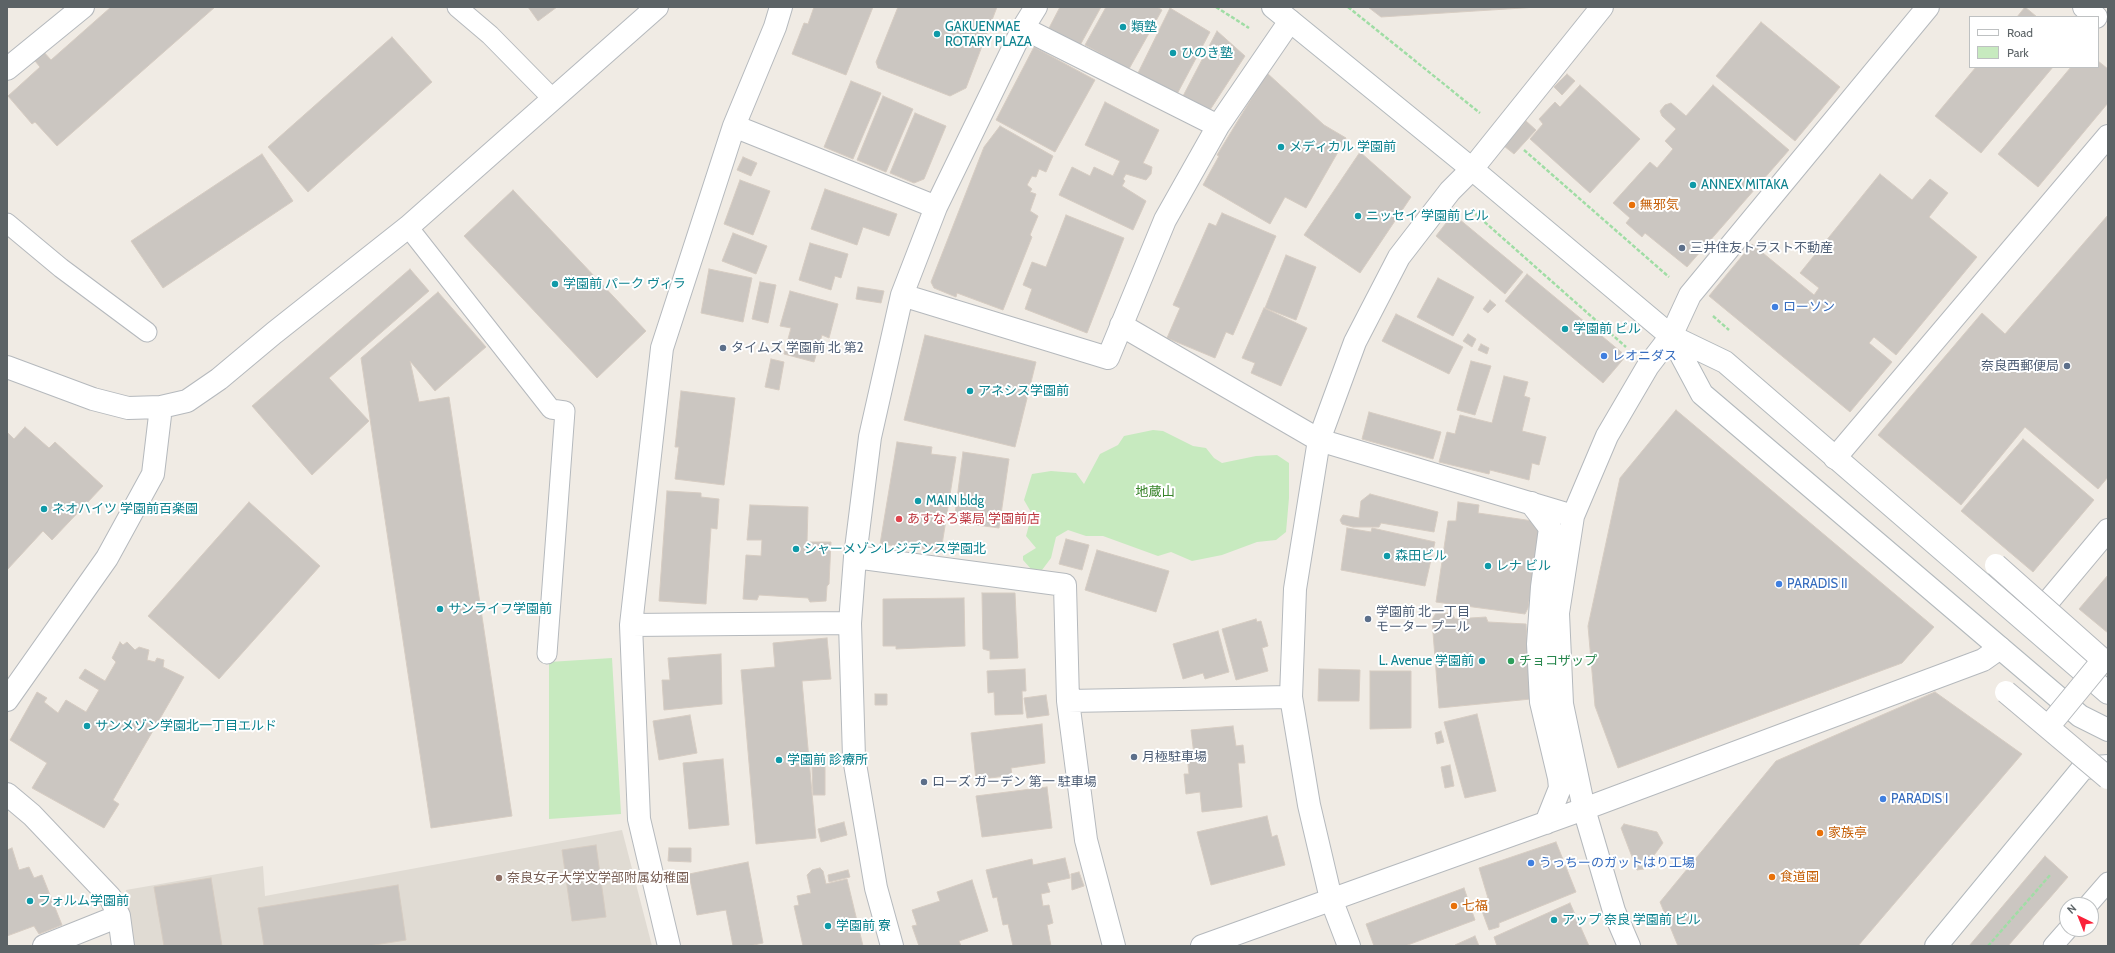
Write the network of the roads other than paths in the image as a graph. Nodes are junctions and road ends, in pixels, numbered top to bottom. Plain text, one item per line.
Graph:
1 (83, 7) edge
2 (457, 7) edge
3 (657, 7) edge
4 (781, 7) edge
5 (1036, 7) edge
6 (1273, 7) edge
7 (1602, 7) edge
8 (1928, 7) edge
9 (2084, 7) edge
10 (2095, 16) edge
11 (2099, 20) edge
12 (1290, 21) junction
13 (2108, 27) edge
14 (1023, 28) junction
15 (7, 69) edge
16 (552, 98) junction
17 (734, 126) junction
18 (1218, 126) junction
19 (2108, 136) edge
20 (1472, 169) junction
21 (936, 206) junction
22 (7, 223) edge
23 (408, 227) junction
24 (902, 295) junction
25 (1121, 325) junction
26 (147, 332) dead end
27 (1671, 336) junction
28 (7, 367) edge
29 (161, 407) junction
30 (1319, 440) junction
31 (1835, 458) junction
32 (1531, 503) junction
33 (1573, 516) junction
34 (2108, 530) edge
35 (855, 557) junction
36 (1996, 565) dead end
37 (850, 623) junction
38 (2029, 624) junction
39 (631, 625) junction
40 (2000, 648) junction
41 (547, 654) dead end
42 (2106, 662) edge
43 (2006, 692) dead end
44 (2108, 693) edge
45 (1291, 697) junction
46 (7, 700) edge
47 (1068, 701) junction
48 (2048, 726) junction
49 (2108, 730) edge
50 (2108, 766) edge
51 (2108, 778) edge
52 (7, 794) edge
53 (1584, 809) junction
54 (1546, 823) junction
55 (2108, 882) edge
56 (2095, 897) edge
57 (1331, 899) junction
58 (119, 916) junction
59 (2061, 937) edge
60 (44, 946) edge
61 (123, 946) edge
62 (669, 946) edge
63 (892, 946) edge
64 (1114, 946) edge
65 (1202, 946) edge
66 (1349, 946) edge
67 (1629, 946) edge
68 (1936, 946) edge
69 (2053, 946) edge

1 - 15 street
2 - 16 lane
3 - 16 street
4 - 17 street
5 - 14 street
6 - 12 street
7 - 20 street
8 - 27 street
9 - 10 street
11 - 13 street
12 - 18 street
12 - 20 street
14 - 18 street
14 - 21 street
16 - 23 street
17 - 21 street
17 - 39 street
18 - 25 street
19 - 31 street
20 - 27 street
20 - 30 street
21 - 24 street
22 - 26 lane
23 - 29 street
23 - 41 lane
24 - 25 street
24 - 35 street
25 - 30 street
27 - 31 street
27 - 33 street
27 - 40 street
28 - 29 street
29 - 46 street
30 - 32 street
30 - 45 street
31 - 38 street
32 - 33 street
32 - 54 street
33 - 53 street
34 - 38 street
35 - 37 street
35 - 47 street
36 - 42 street, bridge
37 - 39 street
37 - 63 street
38 - 44 street
39 - 62 street
40 - 49 street
40 - 53 street
42 - 48 street, bridge
43 - 48 street, bridge
45 - 47 street
45 - 57 street
47 - 64 street
48 - 51 street, bridge
50 - 68 street
52 - 58 street
53 - 54 street
53 - 67 street
54 - 57 street
55 - 56 lane
57 - 65 street
57 - 66 street
58 - 60 street
58 - 61 street
59 - 69 lane

